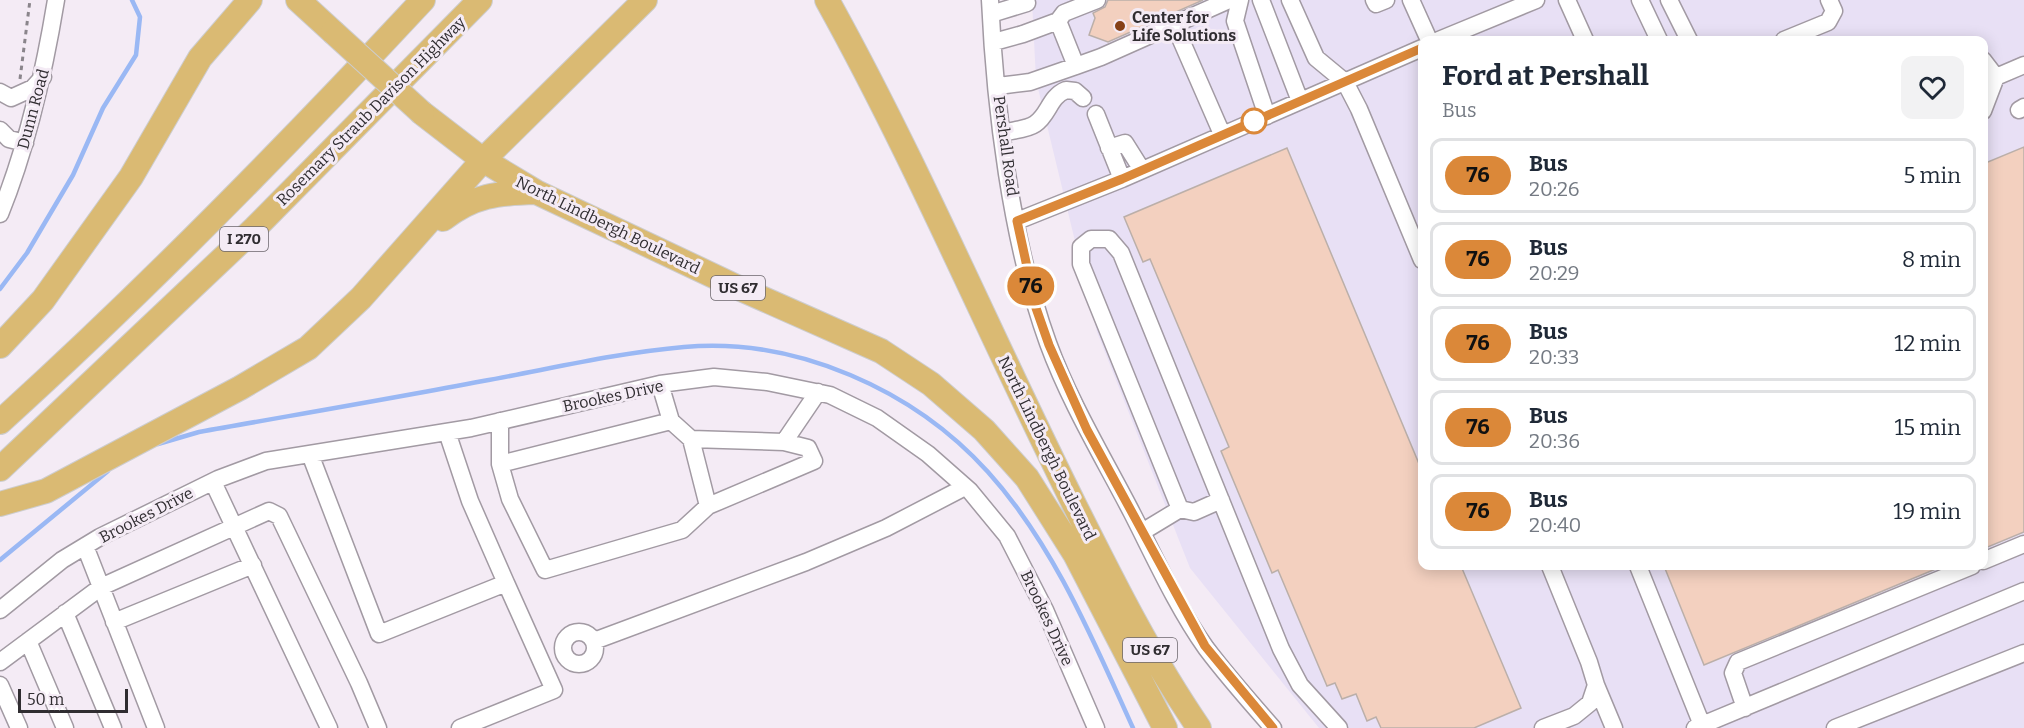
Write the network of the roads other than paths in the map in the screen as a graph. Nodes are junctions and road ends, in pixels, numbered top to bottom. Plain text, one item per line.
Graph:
1 (56, 0) edge
2 (249, 0) edge
3 (298, 0) edge
4 (423, 0) edge
5 (480, 0) edge
6 (645, 0) edge
7 (827, 0) edge
8 (1096, 0) edge
9 (1229, 0) edge
10 (1240, 0) edge
11 (1261, 0) edge
12 (1290, 0) edge
13 (1374, 0) edge
14 (1386, 0) edge
15 (1413, 0) edge
16 (1536, 0) edge
17 (1567, 0) edge
18 (1640, 0) edge
19 (1669, 0) edge
20 (1829, 0) edge
21 (1027, 3) dead end
22 (232, 6) edge
23 (990, 7) edge
24 (1058, 21) junction
25 (1427, 36) edge
26 (1449, 36) edge
27 (1583, 36) edge
28 (1657, 36) edge
29 (1687, 36) edge
30 (1794, 36) edge
31 (1181, 40) dead end
32 (994, 42) junction
33 (1418, 50) edge
34 (2024, 65) edge
35 (1076, 66) junction
36 (1990, 75) edge
37 (43, 77) junction
38 (1345, 82) junction
39 (998, 86) junction
40 (0, 92) edge
41 (1083, 98) dead end
42 (1300, 101) junction
43 (1096, 114) dead end
44 (1267, 116) junction
45 (0, 129) edge
46 (1002, 133) junction
47 (1222, 134) junction
48 (25, 143) junction
49 (1109, 147) junction
50 (483, 160) junction
51 (1142, 170) junction
52 (0, 178) edge
53 (1122, 179) junction
54 (536, 192) junction
55 (2, 210) edge
56 (1017, 221) junction
57 (406, 248) junction
58 (1418, 251) edge
59 (0, 346) edge
60 (660, 384) junction
61 (818, 392) junction
62 (500, 421) junction
63 (0, 422) edge
64 (671, 422) junction
65 (447, 432) junction
66 (691, 439) junction
67 (784, 442) junction
68 (310, 454) junction
69 (500, 464) junction
70 (0, 469) edge
71 (213, 482) junction
72 (965, 487) junction
73 (1221, 500) junction
74 (0, 504) edge
75 (708, 506) junction
76 (1180, 509) junction
77 (234, 526) junction
78 (1142, 532) junction
79 (2024, 544) edge
80 (85, 546) junction
81 (1988, 559) edge
82 (253, 566) junction
83 (1552, 570) edge
84 (1640, 570) edge
85 (1962, 570) edge
86 (506, 583) junction
87 (101, 586) junction
88 (2024, 591) edge
89 (0, 610) edge
90 (65, 613) junction
91 (114, 622) junction
92 (594, 641) dead end
93 (28, 642) junction
94 (2024, 653) edge
95 (0, 662) edge
96 (0, 685) edge
97 (1596, 685) junction
98 (1745, 708) junction
99 (1699, 727) edge
100 (19, 728) edge
101 (64, 728) edge
102 (113, 728) edge
103 (156, 728) edge
104 (329, 728) edge
105 (378, 728) edge
106 (460, 728) edge
107 (1095, 728) edge
108 (1165, 728) edge
109 (1199, 728) edge
110 (1273, 728) edge
111 (1339, 728) edge
112 (1542, 728) edge
113 (1614, 728) edge
114 (1835, 728) edge

1 - 37 street, Dunn Road
2 - 22 highway
3 - 50 highway, North Lindbergh Boulevard / US 67, bridge
4 - 63 highway, I 270
5 - 70 highway, Rosemary Straub Davison Highway / I 270
6 - 50 highway
7 - 109 highway, North Lindbergh Boulevard / US 67
8 - 24 street
9 - 35 street
10 - 44 street
11 - 42 street
12 - 38 street
13 - 14 street
15 - 25 street
16 - 26 street
17 - 27 street
18 - 28 street
19 - 29 street
20 - 30 street
21 - 23 street
22 - 59 highway
23 - 32 street, Pershall Road
24 - 32 street
24 - 35 street
31 - 47 street
32 - 39 street, Pershall Road
33 - 38 street
34 - 36 street
35 - 39 street
37 - 40 street
37 - 48 street, Dunn Road
38 - 42 street
38 - 58 street
39 - 46 street, Pershall Road
41 - 46 street
42 - 44 street
43 - 49 street
44 - 47 street
45 - 48 street
46 - 56 street, Pershall Road
47 - 51 street
48 - 55 street, Dunn Road
49 - 51 street
49 - 53 street
50 - 54 highway, North Lindbergh Boulevard / US 67
50 - 57 highway
51 - 53 street
52 - 55 street
53 - 56 street
54 - 57 highway
54 - 108 highway, North Lindbergh Boulevard / US 67
56 - 78 street, Pershall Road
57 - 74 highway
60 - 61 street, Brookes Drive
60 - 62 street, Brookes Drive
60 - 64 street
61 - 67 street
61 - 72 street, Brookes Drive
62 - 65 street, Brookes Drive
62 - 69 street
64 - 66 street
64 - 69 street
65 - 68 street, Brookes Drive
65 - 86 street
66 - 67 street
66 - 75 street
67 - 75 street
68 - 71 street, Brookes Drive
68 - 86 street
69 - 75 street
71 - 77 street
71 - 80 street, Brookes Drive
72 - 92 street
72 - 107 street, Brookes Drive
73 - 76 street
73 - 76 street
73 - 111 street
76 - 78 street
77 - 82 street
77 - 87 street
77 - 105 street
78 - 110 street, Pershall Road
79 - 81 street
80 - 87 street
80 - 89 street, Brookes Drive
82 - 91 street
82 - 104 street
83 - 97 street
84 - 99 street
85 - 98 street
86 - 106 street
87 - 90 street
87 - 91 street
88 - 98 street
90 - 93 street
90 - 102 street
91 - 103 street
93 - 95 street
93 - 101 street
94 - 114 street
96 - 100 street
97 - 112 street
97 - 113 street
98 - 99 street

